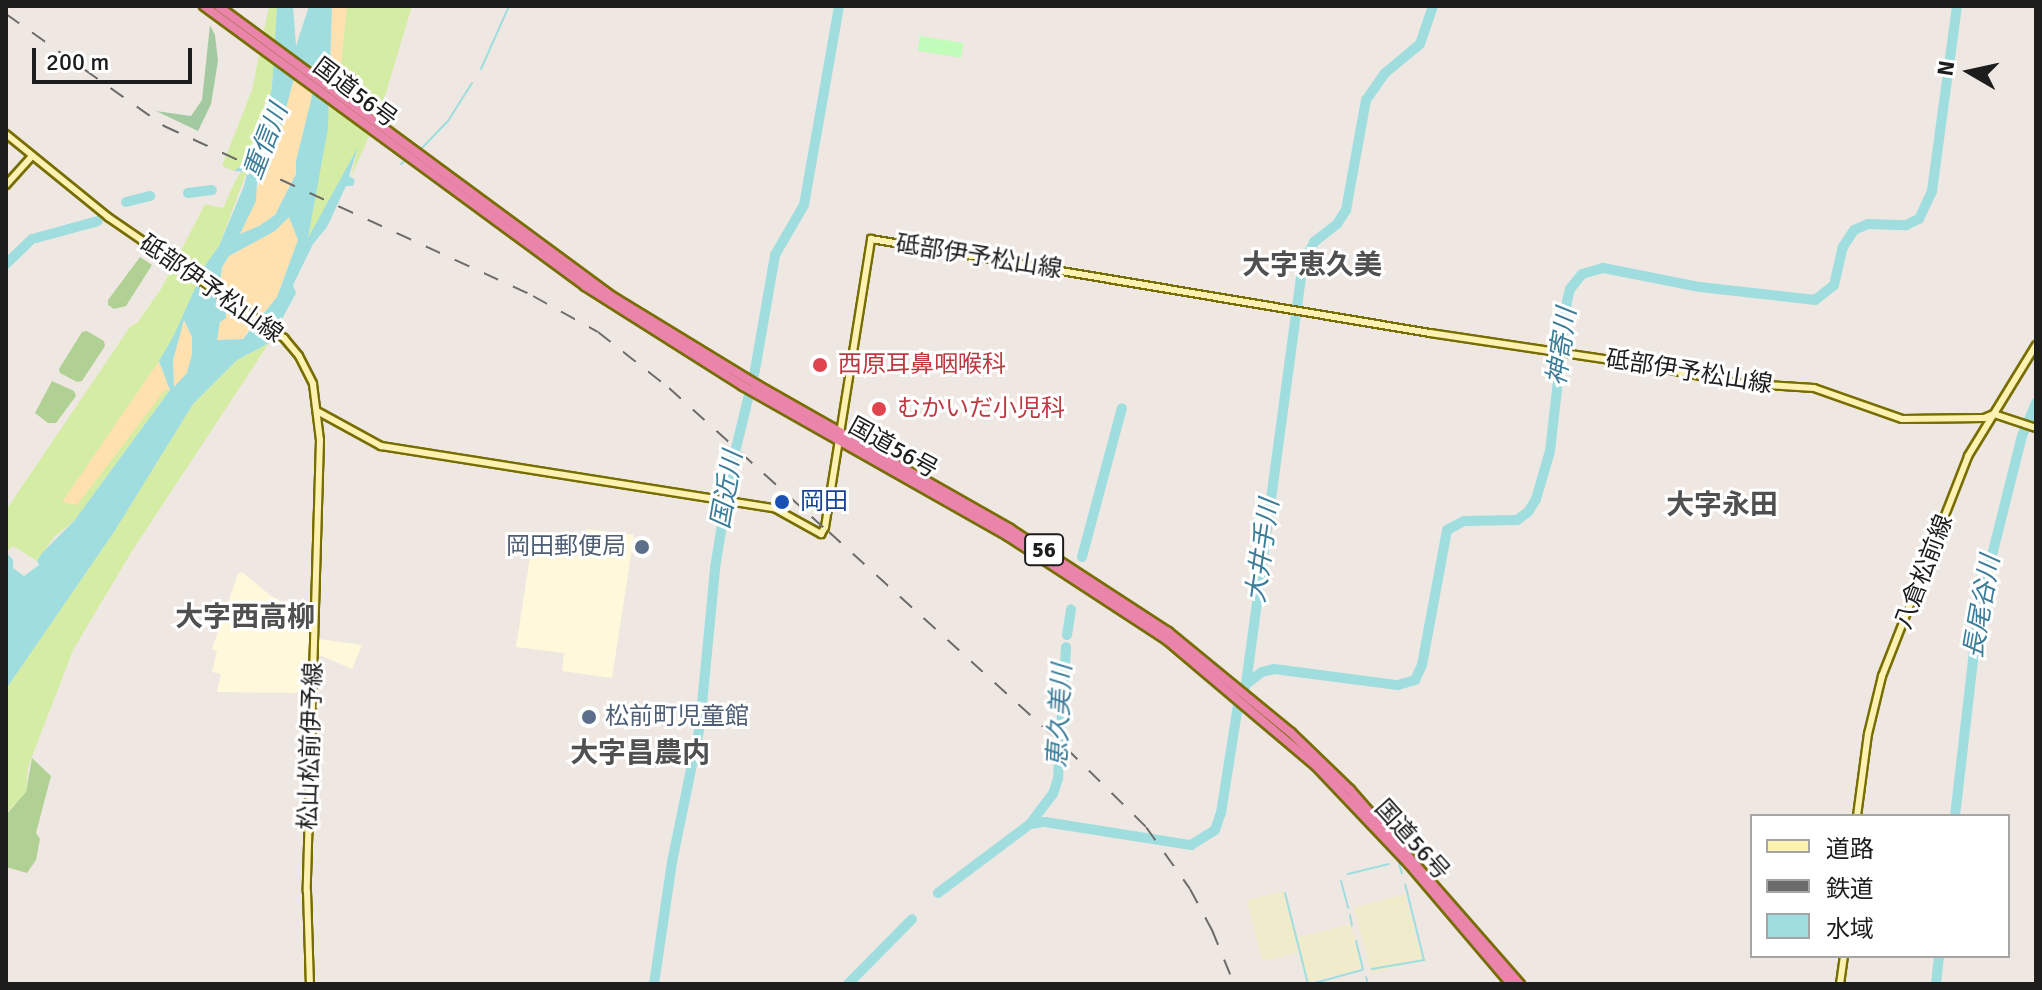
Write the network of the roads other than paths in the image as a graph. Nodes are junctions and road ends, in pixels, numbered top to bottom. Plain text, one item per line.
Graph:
1 (204, 6) edge
2 (218, 6) edge
3 (245, 30) junction
4 (6, 134) edge
5 (31, 157) junction
6 (6, 185) edge
7 (2036, 345) edge
8 (319, 412) junction
9 (1994, 414) junction
10 (2034, 428) edge
11 (839, 435) junction
12 (1246, 699) junction
13 (1857, 814) edge
14 (1844, 958) edge
15 (310, 984) edge
16 (1511, 984) edge
17 (1520, 984) edge
18 (1840, 984) edge

1 - 3 highway, 国道56号 / 56
2 - 3 highway, 国道56号 / 56
3 - 11 highway, 国道56号 / 56
4 - 5 main road
5 - 6 main road
5 - 8 main road, 砥部伊予松山線
7 - 9 main road, 八倉松前線
8 - 11 main road, 砥部伊予松山線
8 - 15 main road, 松山松前伊予線
9 - 10 main road, 砥部伊予松山線
9 - 11 main road, 砥部伊予松山線
9 - 13 main road, 八倉松前線
11 - 12 highway, 国道56号 / 56
12 - 16 highway, 国道56号 / 56
12 - 17 highway, 国道56号 / 56
14 - 18 main road

